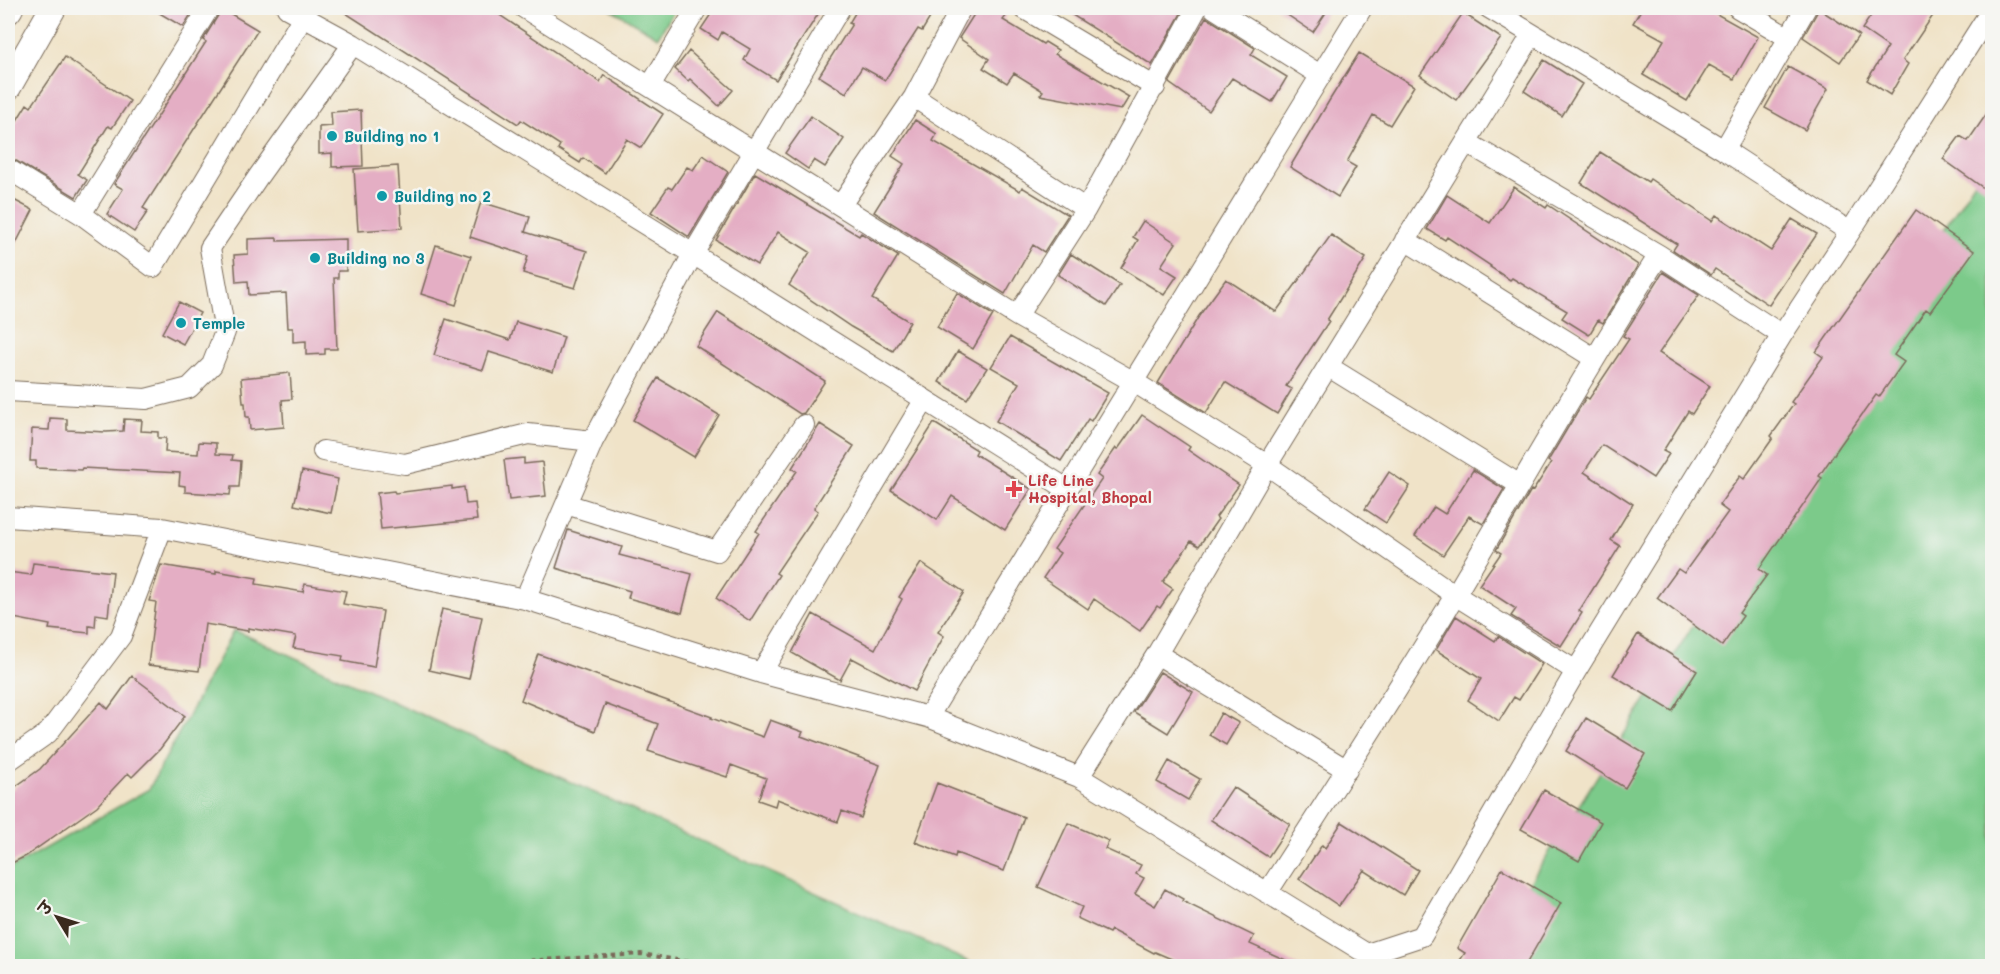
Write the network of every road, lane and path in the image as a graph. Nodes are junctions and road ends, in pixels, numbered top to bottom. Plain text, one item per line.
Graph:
1 (10, 8) edge
2 (53, 8) edge
3 (209, 8) edge
4 (524, 8) edge
5 (697, 8) edge
6 (840, 8) edge
7 (960, 8) edge
8 (1023, 8) edge
9 (1197, 8) edge
10 (1214, 8) edge
11 (1362, 8) edge
12 (1489, 8) edge
13 (1738, 8) edge
14 (1806, 8) edge
15 (1992, 9) edge
16 (8, 11) edge
17 (295, 12) edge
18 (1532, 35) junction
19 (1789, 38) junction
20 (353, 44) junction
21 (1320, 75) junction
22 (651, 86) junction
23 (8, 87) edge
24 (1155, 87) junction
25 (914, 97) junction
26 (1466, 142) junction
27 (1724, 150) junction
28 (754, 152) junction
29 (8, 169) edge
30 (841, 205) junction
31 (1086, 209) junction
32 (81, 214) junction
33 (1851, 232) junction
34 (1405, 240) junction
35 (693, 254) junction
36 (1659, 255) junction
37 (1017, 316) junction
38 (1782, 335) junction
39 (1594, 358) junction
40 (1329, 367) junction
41 (1134, 382) junction
42 (8, 391) edge
43 (924, 401) junction
44 (804, 425) dead end
45 (593, 441) junction
46 (322, 451) dead end
47 (1267, 465) junction
48 (1520, 485) junction
49 (1066, 489) junction
50 (566, 504) junction
51 (8, 517) edge
52 (162, 528) junction
53 (1455, 595) junction
54 (525, 599) junction
55 (1157, 654) junction
56 (1576, 671) junction
57 (760, 673) junction
58 (928, 717) junction
59 (8, 761) edge
60 (1347, 770) junction
61 (1079, 777) junction
62 (1267, 893) junction
63 (441, 966) edge
64 (713, 966) edge

1 - 16 street
2 - 23 street
3 - 32 street
4 - 22 street
5 - 22 street
6 - 28 street
7 - 25 street
8 - 24 street
9 - 24 street
10 - 21 street
11 - 21 street
12 - 18 street
13 - 19 street
14 - 19 street
15 - 33 street
17 - 20 street
17 - 32 street
18 - 26 street
18 - 27 street
19 - 27 street
20 - 35 street
20 - 42 street
21 - 41 street
22 - 28 street
24 - 31 street
25 - 30 street
25 - 31 street
26 - 34 street
26 - 36 street
27 - 33 street
28 - 30 street
28 - 35 street
29 - 32 street
30 - 37 street
31 - 37 street
33 - 38 street
34 - 39 street
34 - 40 street
35 - 43 street
35 - 45 street
36 - 38 street
36 - 39 street
37 - 41 street
38 - 56 street
39 - 48 street
40 - 47 street
40 - 48 street
41 - 47 street
41 - 49 street
43 - 49 street
43 - 57 street
44 - 50 street
45 - 46 street
45 - 50 street
47 - 53 street
47 - 55 street
48 - 53 street
49 - 58 street
50 - 54 street
51 - 52 street
52 - 54 street
52 - 59 street
53 - 56 street
53 - 60 street
54 - 57 street
55 - 60 street
55 - 61 street
56 - 62 street
57 - 58 street
58 - 61 street
60 - 62 street
61 - 62 street
63 - 64 path

